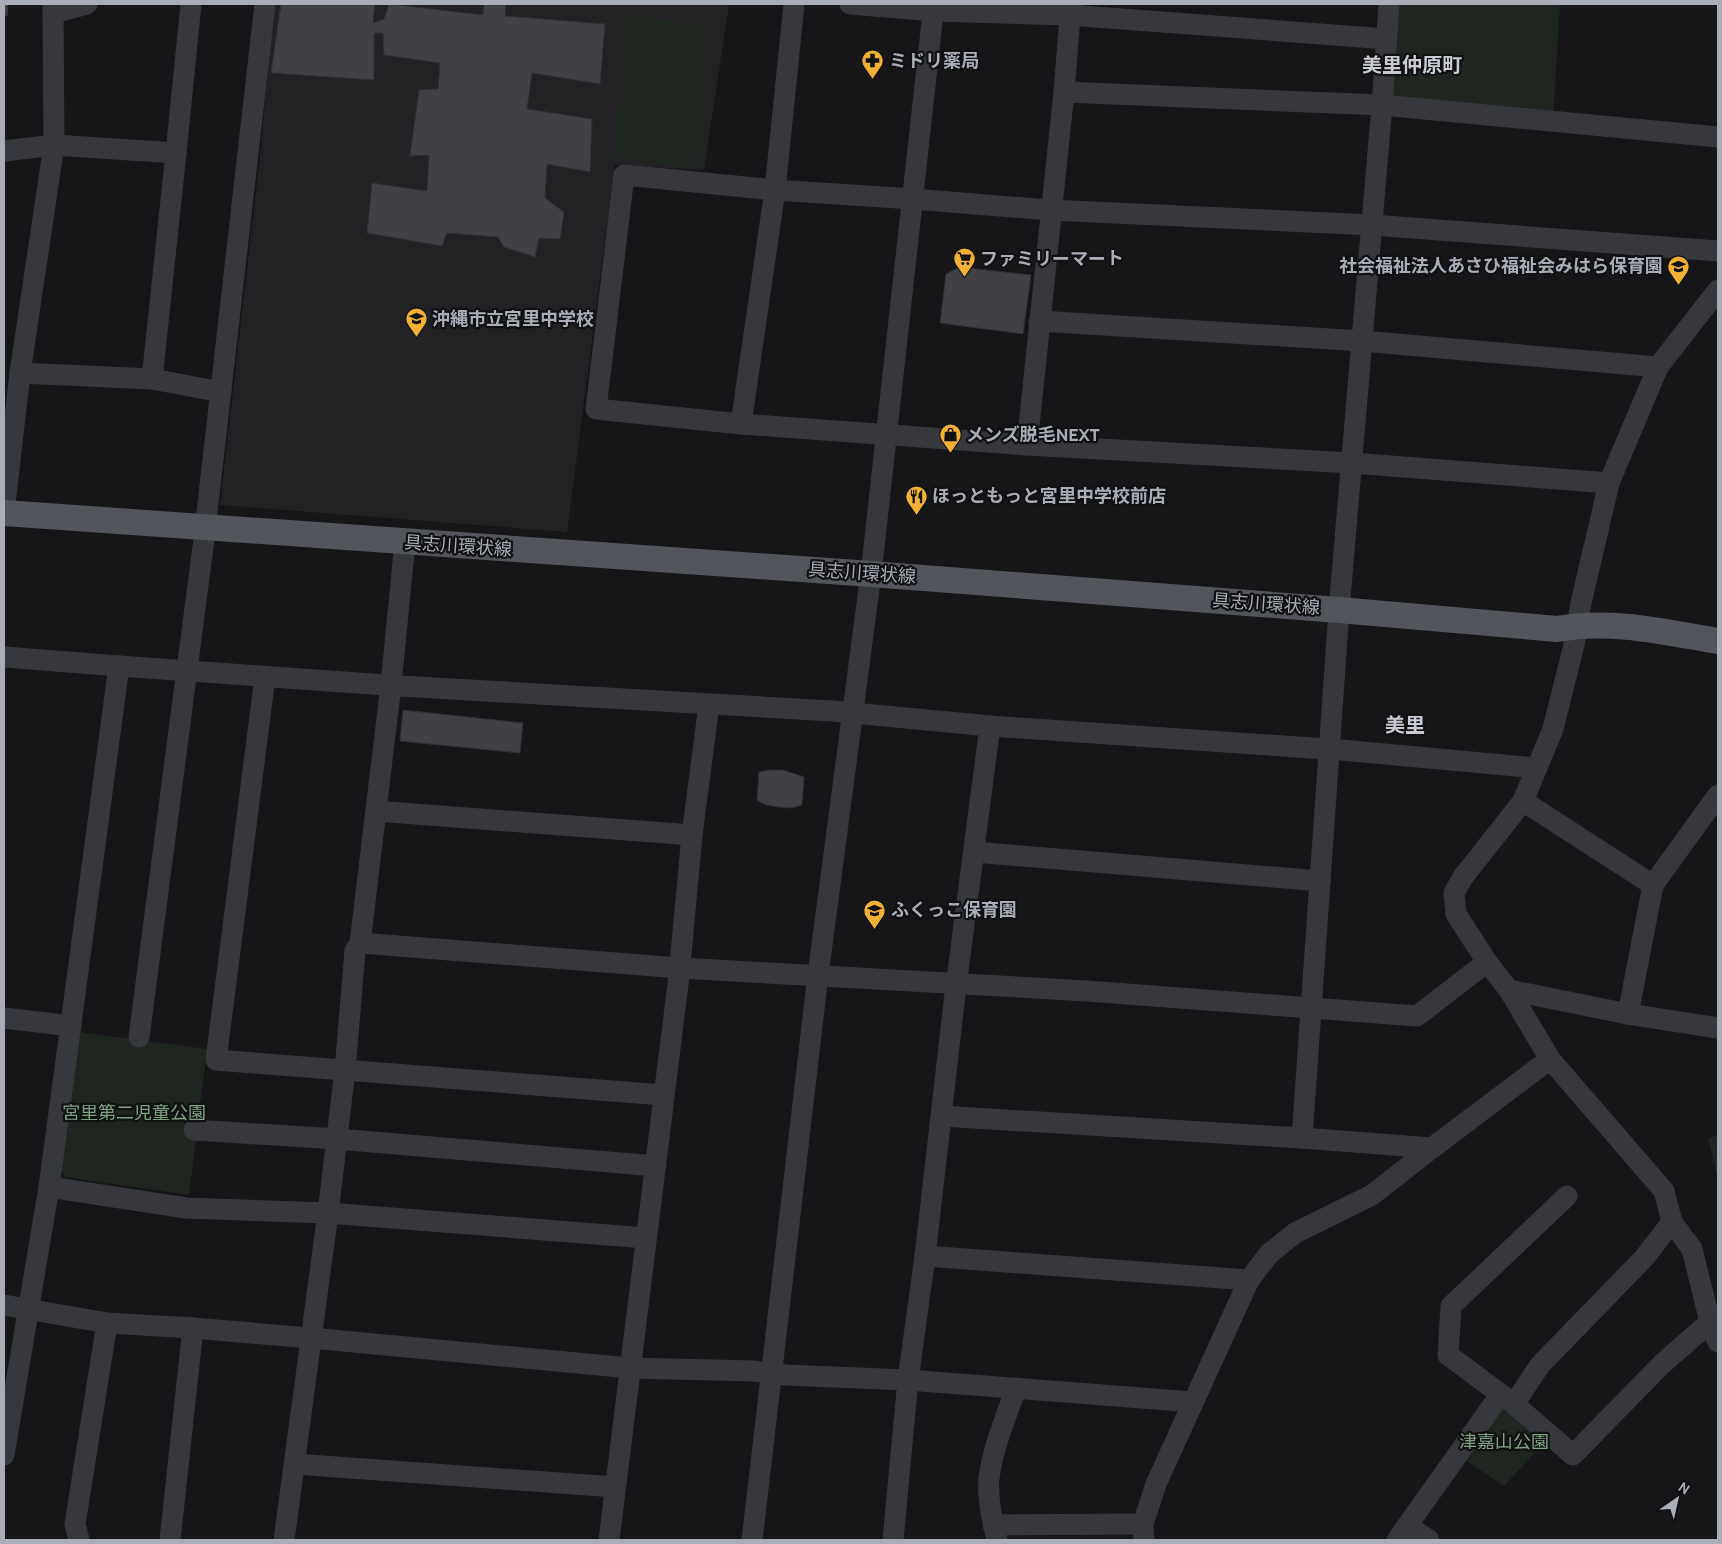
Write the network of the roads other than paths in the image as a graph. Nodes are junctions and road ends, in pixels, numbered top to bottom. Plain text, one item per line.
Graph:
1 (87, 4) edge
2 (190, 4) edge
3 (265, 4) edge
4 (794, 4) edge
5 (850, 4) edge
6 (1389, 4) edge
7 (934, 7) edge
8 (53, 8) edge
9 (1070, 10) edge
10 (1387, 39) junction
11 (1064, 92) junction
12 (1382, 105) junction
13 (1718, 137) edge
14 (54, 145) junction
15 (4, 151) edge
16 (176, 153) junction
17 (775, 190) junction
18 (912, 199) junction
19 (1050, 210) junction
20 (1372, 225) junction
21 (1718, 251) edge
22 (1718, 290) edge
23 (1039, 321) junction
24 (1362, 341) junction
25 (1658, 367) junction
26 (20, 373) junction
27 (152, 379) junction
28 (221, 392) junction
29 (741, 424) junction
30 (886, 434) junction
31 (1027, 445) junction
32 (1352, 463) junction
33 (1609, 484) junction
34 (4, 513) edge
35 (205, 526) junction
36 (405, 542) junction
37 (871, 574) junction
38 (1339, 610) junction
39 (1578, 625) junction
40 (1718, 641) edge
41 (4, 657) edge
42 (119, 666) junction
43 (187, 671) junction
44 (265, 677) junction
45 (391, 685) junction
46 (709, 704) junction
47 (852, 713) junction
48 (990, 726) junction
49 (1330, 750) junction
50 (1537, 768) junction
51 (1718, 795) edge
52 (1523, 801) junction
53 (376, 811) junction
54 (692, 836) junction
55 (974, 852) junction
56 (1320, 881) junction
57 (1653, 884) junction
58 (360, 943) junction
59 (1487, 962) junction
60 (680, 968) junction
61 (818, 975) junction
62 (956, 983) junction
63 (1509, 990) junction
64 (1312, 1008) junction
65 (1628, 1014) junction
66 (4, 1018) edge
67 (70, 1026) junction
68 (1718, 1028) edge
69 (139, 1037) dead end
70 (1550, 1059) junction
71 (344, 1070) junction
72 (663, 1095) junction
73 (942, 1116) junction
74 (194, 1130) dead end
75 (1302, 1138) junction
76 (337, 1139) junction
77 (1432, 1148) junction
78 (656, 1166) junction
79 (49, 1187) junction
80 (1567, 1196) dead end
81 (328, 1213) junction
82 (1672, 1222) junction
83 (646, 1238) junction
84 (925, 1256) junction
85 (1249, 1280) junction
86 (4, 1305) edge
87 (29, 1310) junction
88 (1710, 1322) junction
89 (107, 1323) junction
90 (193, 1328) junction
91 (311, 1338) junction
92 (1718, 1342) edge
93 (630, 1368) junction
94 (771, 1374) junction
95 (908, 1380) junction
96 (1016, 1388) junction
97 (1507, 1399) junction
98 (1193, 1402) junction
99 (4, 1455) edge
100 (295, 1464) junction
101 (615, 1487) junction
102 (995, 1532) edge
103 (1143, 1532) edge
104 (1402, 1533) edge
105 (79, 1540) edge
106 (170, 1540) edge
107 (284, 1540) edge
108 (609, 1540) edge
109 (752, 1540) edge
110 (893, 1540) edge
111 (1429, 1540) edge

1 - 8 street
2 - 16 street
3 - 28 street
4 - 17 street
5 - 7 street
6 - 10 street
7 - 9 street
7 - 18 street
8 - 14 street
9 - 10 street
9 - 11 street
10 - 12 street
11 - 12 street
11 - 19 street
12 - 13 street
12 - 20 street
14 - 15 street
14 - 16 street
14 - 26 street
16 - 27 street
17 - 18 street
17 - 29 street
17 - 29 street
18 - 19 street
18 - 30 street
19 - 20 street
19 - 23 street
20 - 21 street
20 - 24 street
22 - 25 street
23 - 24 street
23 - 31 street
24 - 25 street
24 - 32 street
25 - 33 street
26 - 27 street
26 - 34 street
27 - 28 street
28 - 35 street
29 - 30 street
30 - 31 street
30 - 37 street
31 - 32 street
32 - 33 street
32 - 38 street
33 - 39 street
34 - 35 main road, 具志川環状線
35 - 36 main road, 具志川環状線
35 - 43 street
36 - 37 main road, 具志川環状線
36 - 45 street
37 - 38 main road, 具志川環状線
37 - 47 street
38 - 39 main road, 具志川環状線
38 - 49 street
39 - 40 main road, 具志川環状線
39 - 50 street
41 - 42 street
42 - 43 street
42 - 67 street
43 - 44 street
43 - 69 street
44 - 45 street
44 - 71 street
45 - 46 street
45 - 53 street
46 - 47 street
46 - 54 street
47 - 48 street
47 - 61 street
48 - 49 street
48 - 55 street
49 - 50 street
49 - 56 street
50 - 52 street
51 - 57 street
52 - 57 street
52 - 59 street
53 - 54 street
53 - 58 street
54 - 60 street
55 - 56 street
55 - 62 street
56 - 64 street
57 - 65 street
58 - 60 street
58 - 71 street
59 - 63 street
59 - 64 street
60 - 61 street
60 - 72 street
61 - 62 street
61 - 94 street
62 - 64 street
62 - 73 street
63 - 65 street
63 - 70 street
64 - 75 street
65 - 68 street
66 - 67 street
67 - 79 street
70 - 77 street
70 - 82 street
71 - 72 street
71 - 76 street
72 - 78 street
73 - 75 street
73 - 84 street
74 - 76 street
75 - 77 street
76 - 78 street
76 - 81 street
77 - 85 street
78 - 83 street
79 - 81 street
79 - 87 street
80 - 97 street
81 - 83 street
81 - 91 street
82 - 88 street
82 - 97 street
83 - 93 street
84 - 85 street
84 - 95 street
85 - 98 street
86 - 87 street
87 - 89 street
87 - 99 street
88 - 92 street
88 - 97 street
89 - 90 street
89 - 105 street
90 - 91 street
90 - 106 street
91 - 93 street
91 - 100 street
93 - 94 street
93 - 101 street
94 - 95 street
94 - 109 street
95 - 96 street
95 - 110 street
96 - 98 street
96 - 102 street
97 - 104 street
98 - 103 street
100 - 101 street
100 - 107 street
101 - 108 street
102 - 103 street
104 - 111 street

